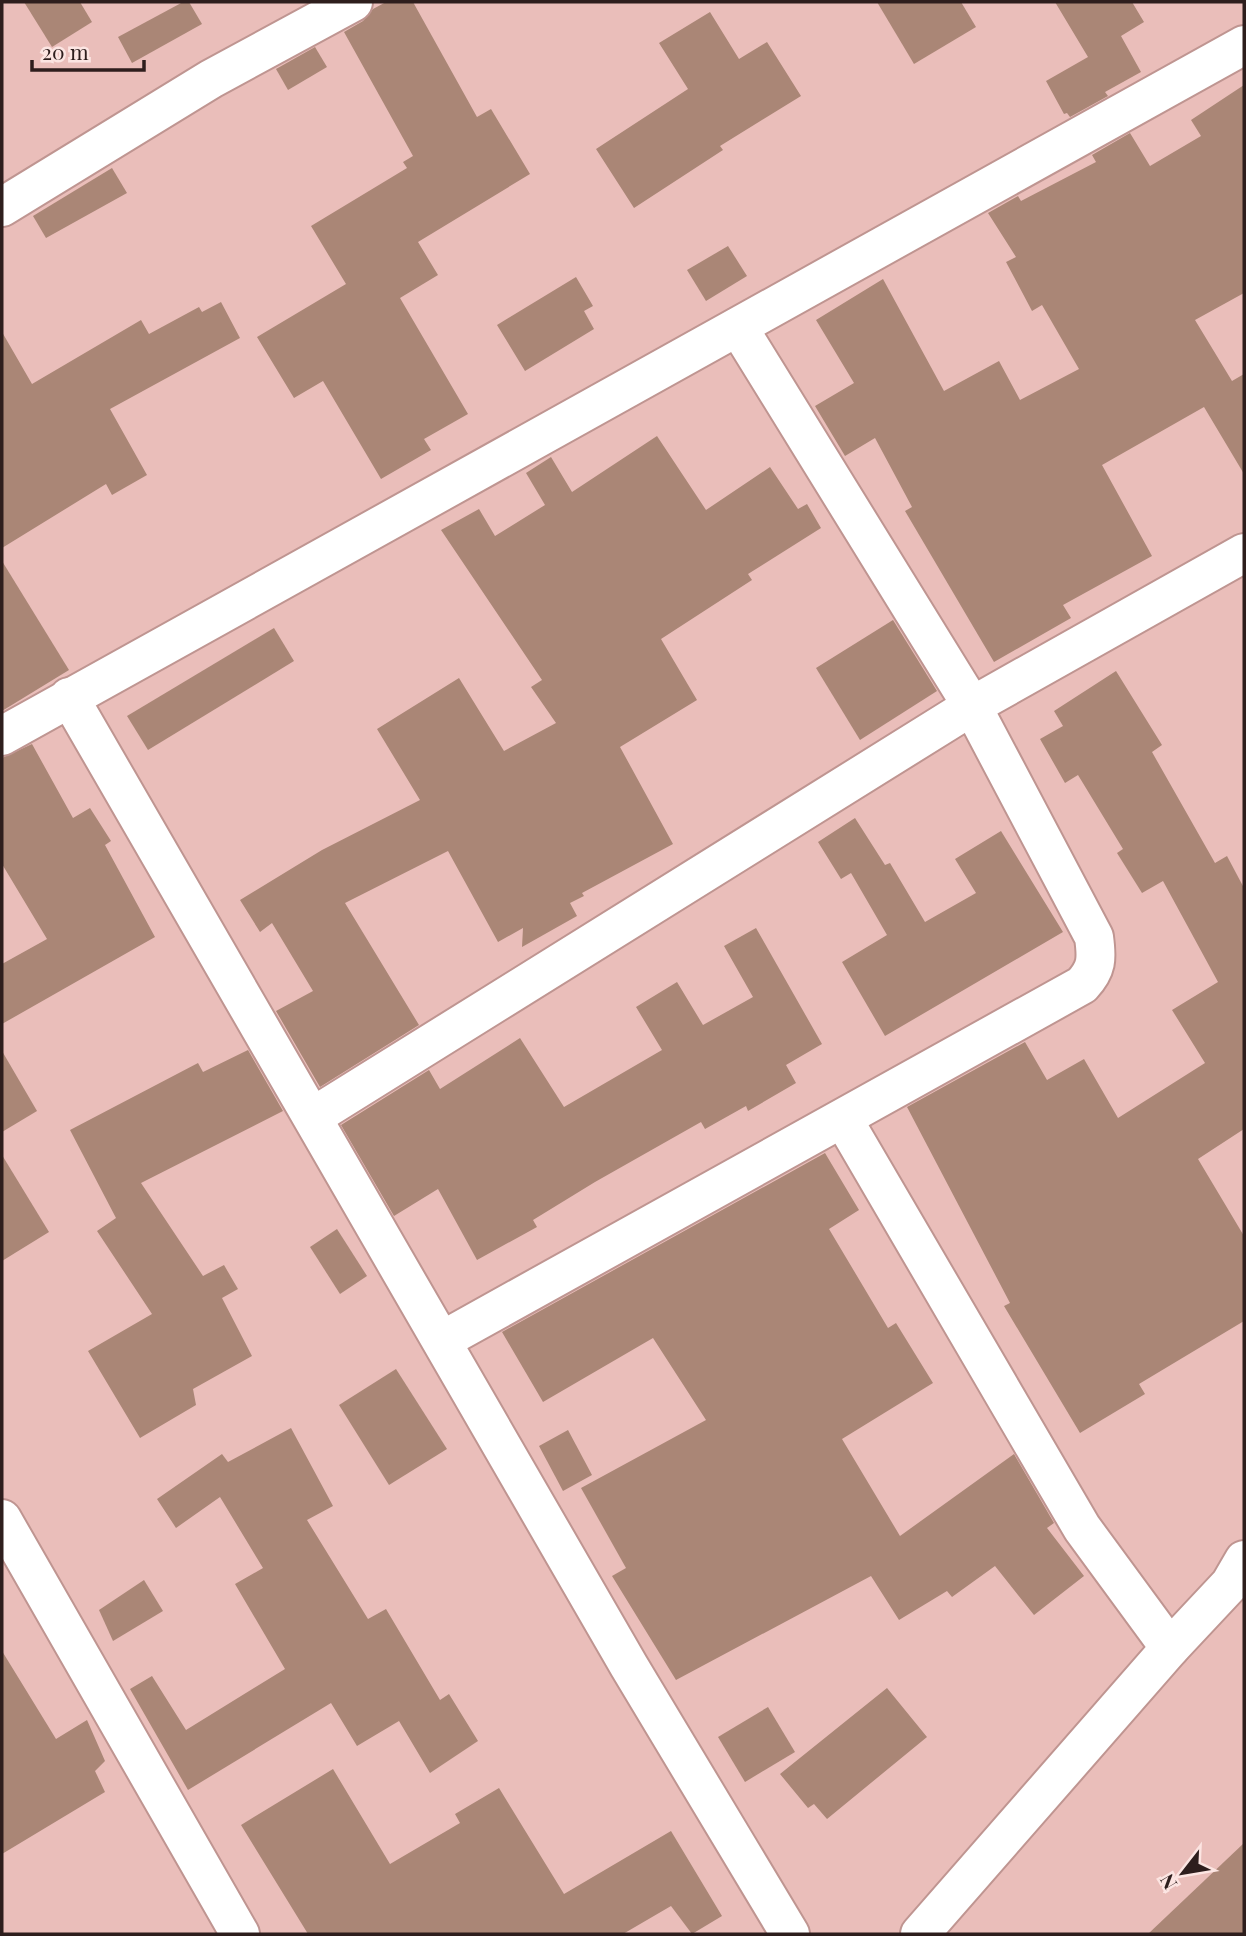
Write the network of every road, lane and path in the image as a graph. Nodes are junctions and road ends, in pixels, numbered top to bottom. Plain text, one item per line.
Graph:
1 (353, 2) edge
2 (1244, 45) edge
3 (2, 207) edge
4 (738, 327) junction
5 (1244, 554) edge
6 (69, 697) junction
7 (972, 706) junction
8 (2, 736) edge
9 (314, 1116) junction
10 (843, 1119) junction
11 (443, 1340) junction
12 (2, 1519) edge
13 (1244, 1560) edge
14 (1170, 1647) junction
15 (227, 1930) edge
16 (790, 1934) edge
17 (920, 1934) edge

1 - 3 street
2 - 4 street
4 - 6 street
4 - 7 street
5 - 7 street
6 - 8 street
6 - 9 street
7 - 9 street
7 - 10 street
9 - 11 street
10 - 11 street
10 - 14 street
11 - 16 street
12 - 15 street
13 - 14 street
14 - 17 street

